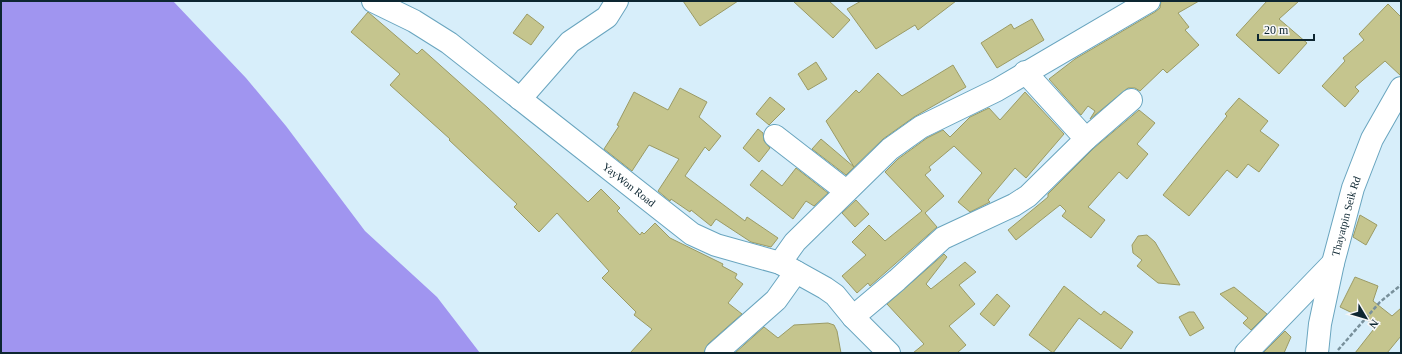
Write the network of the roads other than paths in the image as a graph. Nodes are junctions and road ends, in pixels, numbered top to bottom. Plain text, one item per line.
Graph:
1 (373, 1) edge
2 (617, 1) edge
3 (1149, 1) edge
4 (1025, 72) junction
5 (1401, 88) edge
6 (520, 99) junction
7 (1131, 100) dead end
8 (776, 136) dead end
9 (1086, 138) junction
10 (846, 191) junction
11 (1333, 264) junction
12 (788, 268) junction
13 (853, 317) junction
14 (716, 353) edge
15 (889, 353) edge
16 (1246, 353) edge
17 (1317, 353) edge

1 - 6 street, YayWon Road
2 - 6 street
3 - 4 street
4 - 9 street
4 - 10 street
5 - 11 street, Thayatpin Seik Rd
6 - 12 street, YayWon Road
7 - 9 street
8 - 10 street
9 - 13 street
10 - 12 street
11 - 16 street
11 - 17 street, Thayatpin Seik Rd
12 - 13 street, YayWon Road
12 - 14 street
13 - 15 street, YayWon Road

